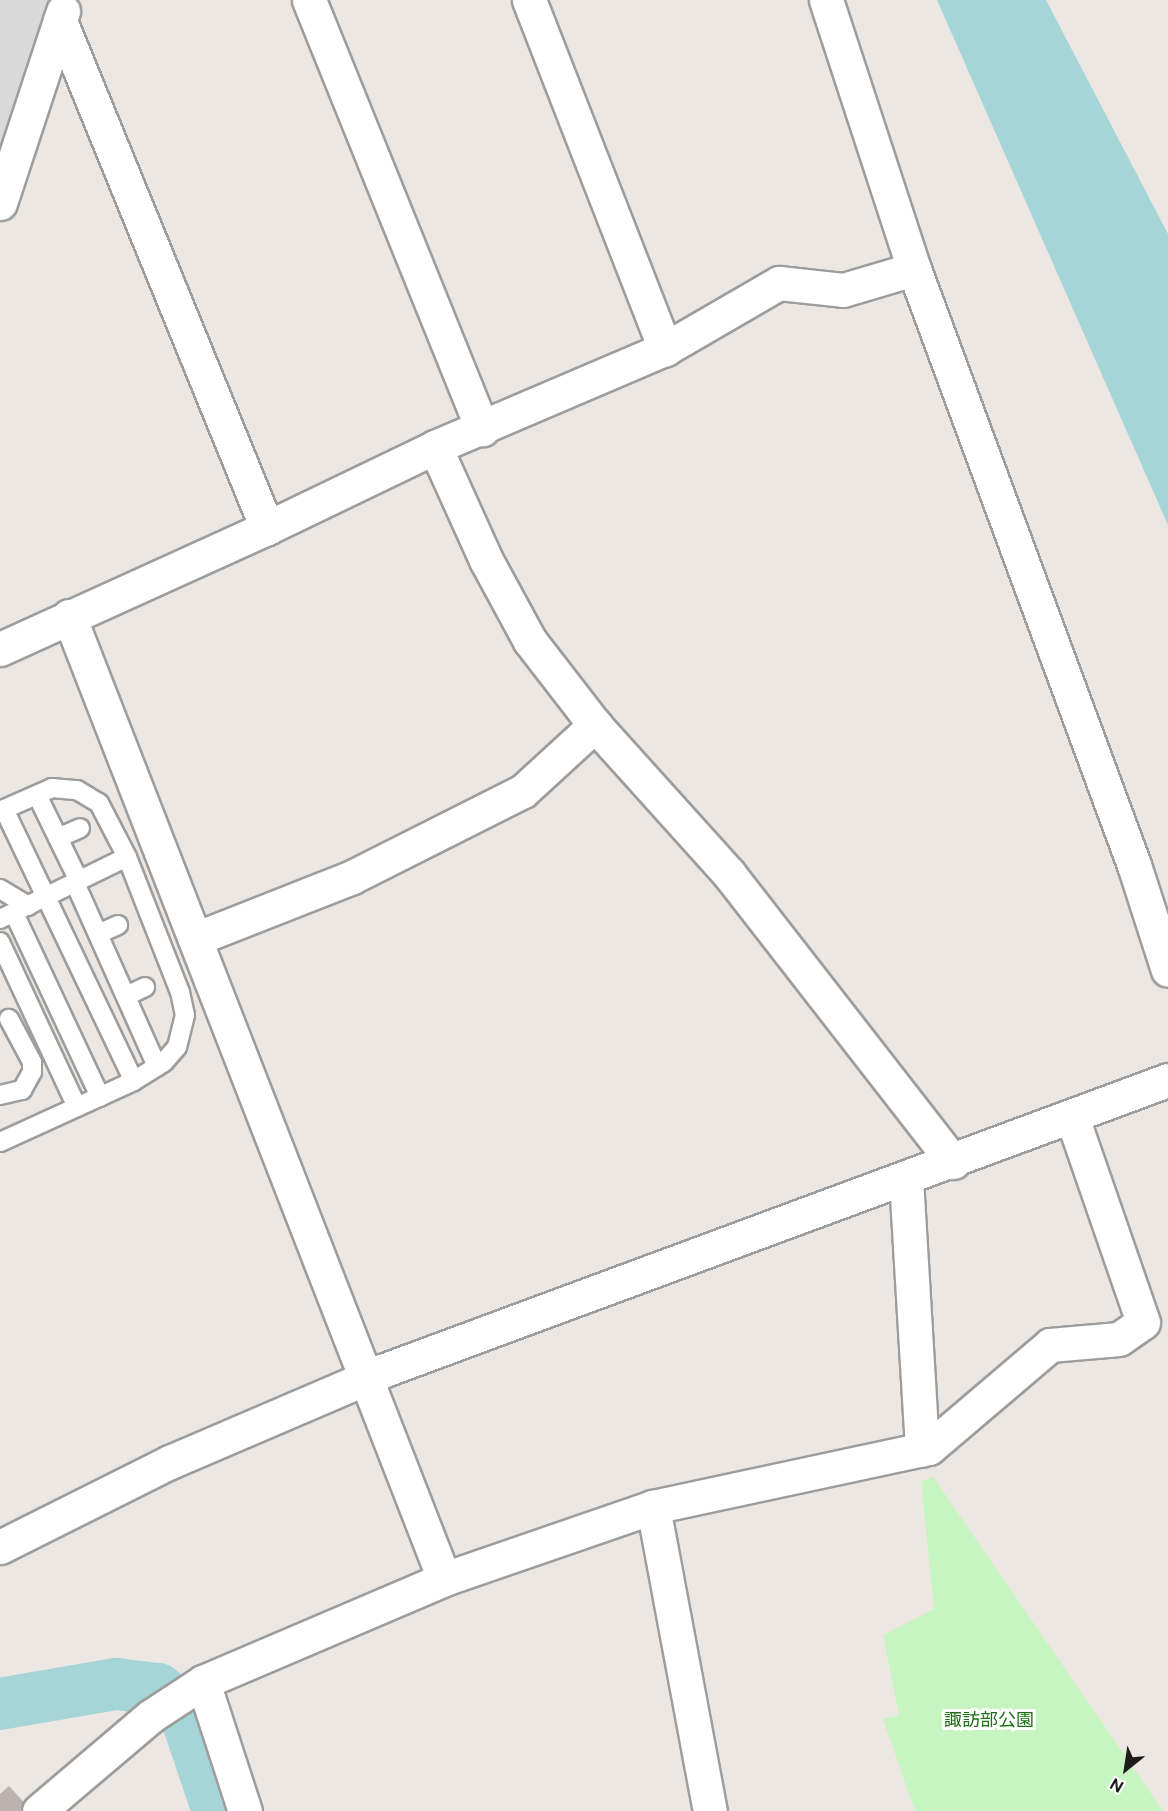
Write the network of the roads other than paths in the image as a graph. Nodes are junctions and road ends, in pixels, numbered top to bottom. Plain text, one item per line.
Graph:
1 (309, 0) edge
2 (529, 0) edge
3 (826, 0) edge
4 (64, 10) edge
5 (0, 203) edge
6 (914, 269) junction
7 (665, 349) junction
8 (482, 429) junction
9 (435, 447) junction
10 (267, 528) junction
11 (69, 616) junction
12 (0, 649) edge
13 (595, 725) junction
14 (37, 795) junction
15 (2, 810) edge
16 (80, 828) dead end
17 (58, 838) junction
18 (127, 857) junction
19 (77, 882) junction
20 (0, 889) edge
21 (47, 896) junction
22 (14, 912) edge
23 (118, 925) dead end
24 (98, 934) junction
25 (195, 939) junction
26 (0, 942) edge
27 (1168, 970) edge
28 (145, 987) dead end
29 (126, 996) junction
30 (31, 1009) junction
31 (4, 1022) edge
32 (157, 1066) junction
33 (1168, 1080) edge
34 (134, 1081) junction
35 (0, 1095) edge
36 (100, 1097) junction
37 (77, 1107) junction
38 (1072, 1117) junction
39 (0, 1142) edge
40 (953, 1162) junction
41 (906, 1179) junction
42 (366, 1377) junction
43 (922, 1449) junction
44 (653, 1507) junction
45 (0, 1547) edge
46 (444, 1579) junction
47 (196, 1686) junction
48 (39, 1811) edge
49 (245, 1811) edge
50 (710, 1811) edge

1 - 8 street
2 - 7 street
3 - 6 street
4 - 5 street
4 - 10 street
6 - 7 street
6 - 27 street
7 - 8 street
8 - 9 street
9 - 10 street
9 - 13 street
10 - 11 street
11 - 12 street
11 - 25 street
13 - 25 street
13 - 40 street
14 - 15 lane
14 - 17 lane
14 - 18 lane
15 - 21 lane
16 - 17 lane
17 - 19 lane
18 - 19 lane
18 - 32 lane
19 - 21 lane
19 - 24 lane
20 - 22 lane
21 - 22 lane
21 - 34 lane
22 - 36 lane
23 - 24 lane
24 - 29 lane
25 - 42 street
26 - 30 lane
28 - 29 lane
29 - 32 lane
30 - 31 lane
30 - 37 lane
31 - 35 lane
32 - 34 lane
33 - 38 street
34 - 36 lane
36 - 37 lane
37 - 39 lane
38 - 40 street
38 - 43 street
40 - 41 street
41 - 42 street
41 - 43 street
42 - 45 street
42 - 46 street
43 - 44 street
44 - 46 street
44 - 50 street
46 - 47 street
47 - 48 street
47 - 49 street

